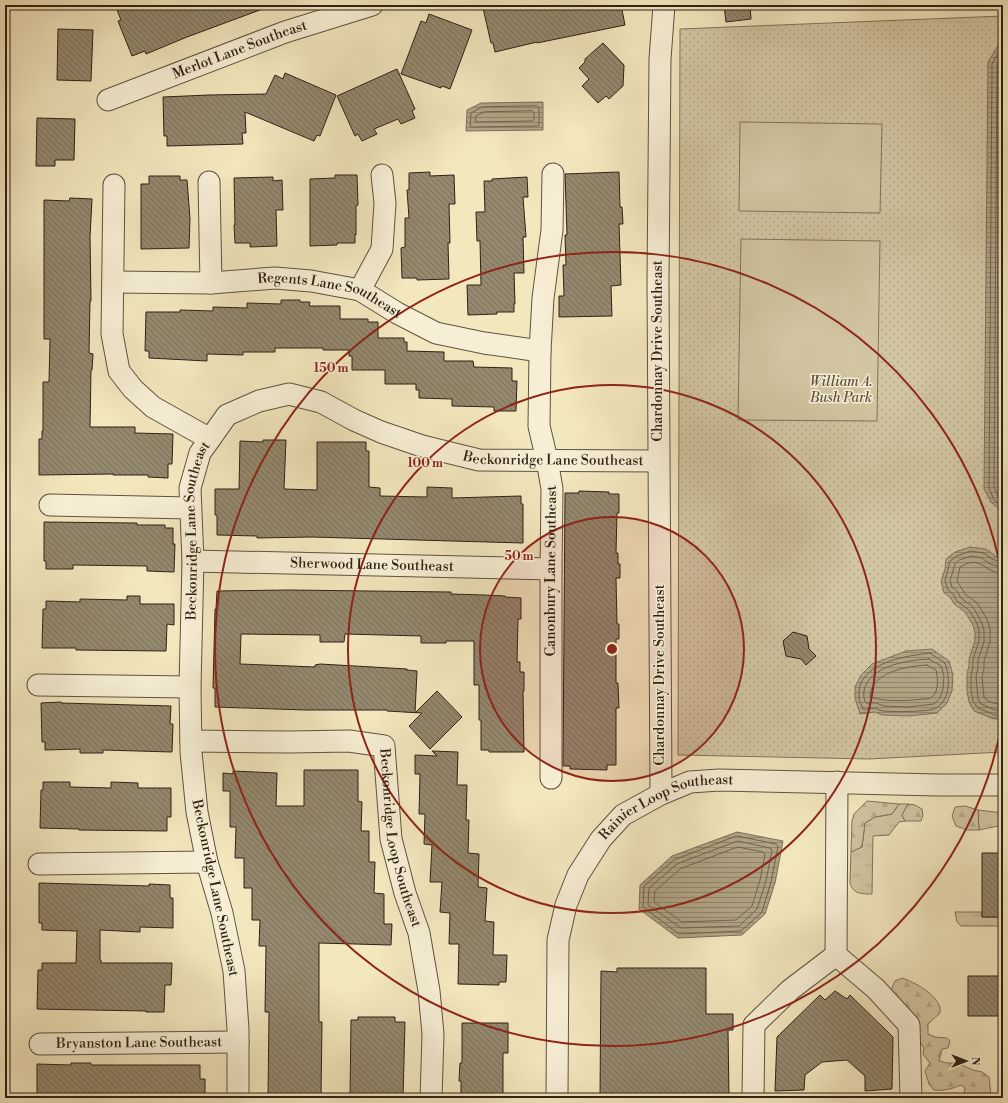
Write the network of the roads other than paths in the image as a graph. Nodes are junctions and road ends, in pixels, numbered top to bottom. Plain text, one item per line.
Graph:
1 (372, 5) edge
2 (664, 5) edge
3 (108, 100) dead end
4 (553, 174) dead end
5 (382, 175) dead end
6 (209, 182) dead end
7 (114, 185) dead end
8 (113, 282) junction
9 (211, 283) junction
10 (360, 290) junction
11 (540, 351) junction
12 (210, 439) junction
13 (547, 460) junction
14 (658, 461) junction
15 (50, 505) dead end
16 (190, 508) junction
17 (192, 561) junction
18 (551, 569) junction
19 (38, 685) dead end
20 (190, 687) junction
21 (191, 741) junction
22 (551, 778) dead end
23 (837, 782) junction
24 (1003, 785) edge
25 (661, 794) junction
26 (207, 862) junction
27 (39, 864) dead end
28 (836, 955) junction
29 (238, 1042) junction
30 (40, 1044) dead end
31 (238, 1098) edge
32 (431, 1098) edge
33 (557, 1098) edge
34 (753, 1098) edge
35 (911, 1098) edge

1 - 3 street, Merlot Lane Southeast
2 - 14 street, Chardonnay Drive Southeast
4 - 11 street, Canonbury Lane Southeast
5 - 10 street
6 - 9 street
7 - 8 street
8 - 9 street, Regents Lane Southeast
8 - 12 street
9 - 10 street, Regents Lane Southeast
10 - 11 street, Regents Lane Southeast
11 - 13 street, Canonbury Lane Southeast
12 - 13 street, Beckonridge Lane Southeast
12 - 16 street, Beckonridge Lane Southeast
13 - 14 street, Beckonridge Lane Southeast
13 - 18 street, Canonbury Lane Southeast
14 - 25 street, Chardonnay Drive Southeast
15 - 16 street
16 - 17 street, Beckonridge Lane Southeast
17 - 18 street, Sherwood Lane Southeast
17 - 20 street, Beckonridge Lane Southeast
18 - 22 street, Canonbury Lane Southeast
19 - 20 street
20 - 21 street, Beckonridge Lane Southeast
21 - 26 street, Beckonridge Lane Southeast
21 - 32 street, Beckonridge Loop Southeast
23 - 24 street, Rainier Loop Southeast
23 - 25 street, Rainier Loop Southeast
23 - 28 street
25 - 33 street, Rainier Loop Southeast
26 - 27 street
26 - 29 street, Beckonridge Lane Southeast
28 - 34 street
28 - 35 street
29 - 30 street, Bryanston Lane Southeast
29 - 31 street, Beckonridge Lane Southeast

